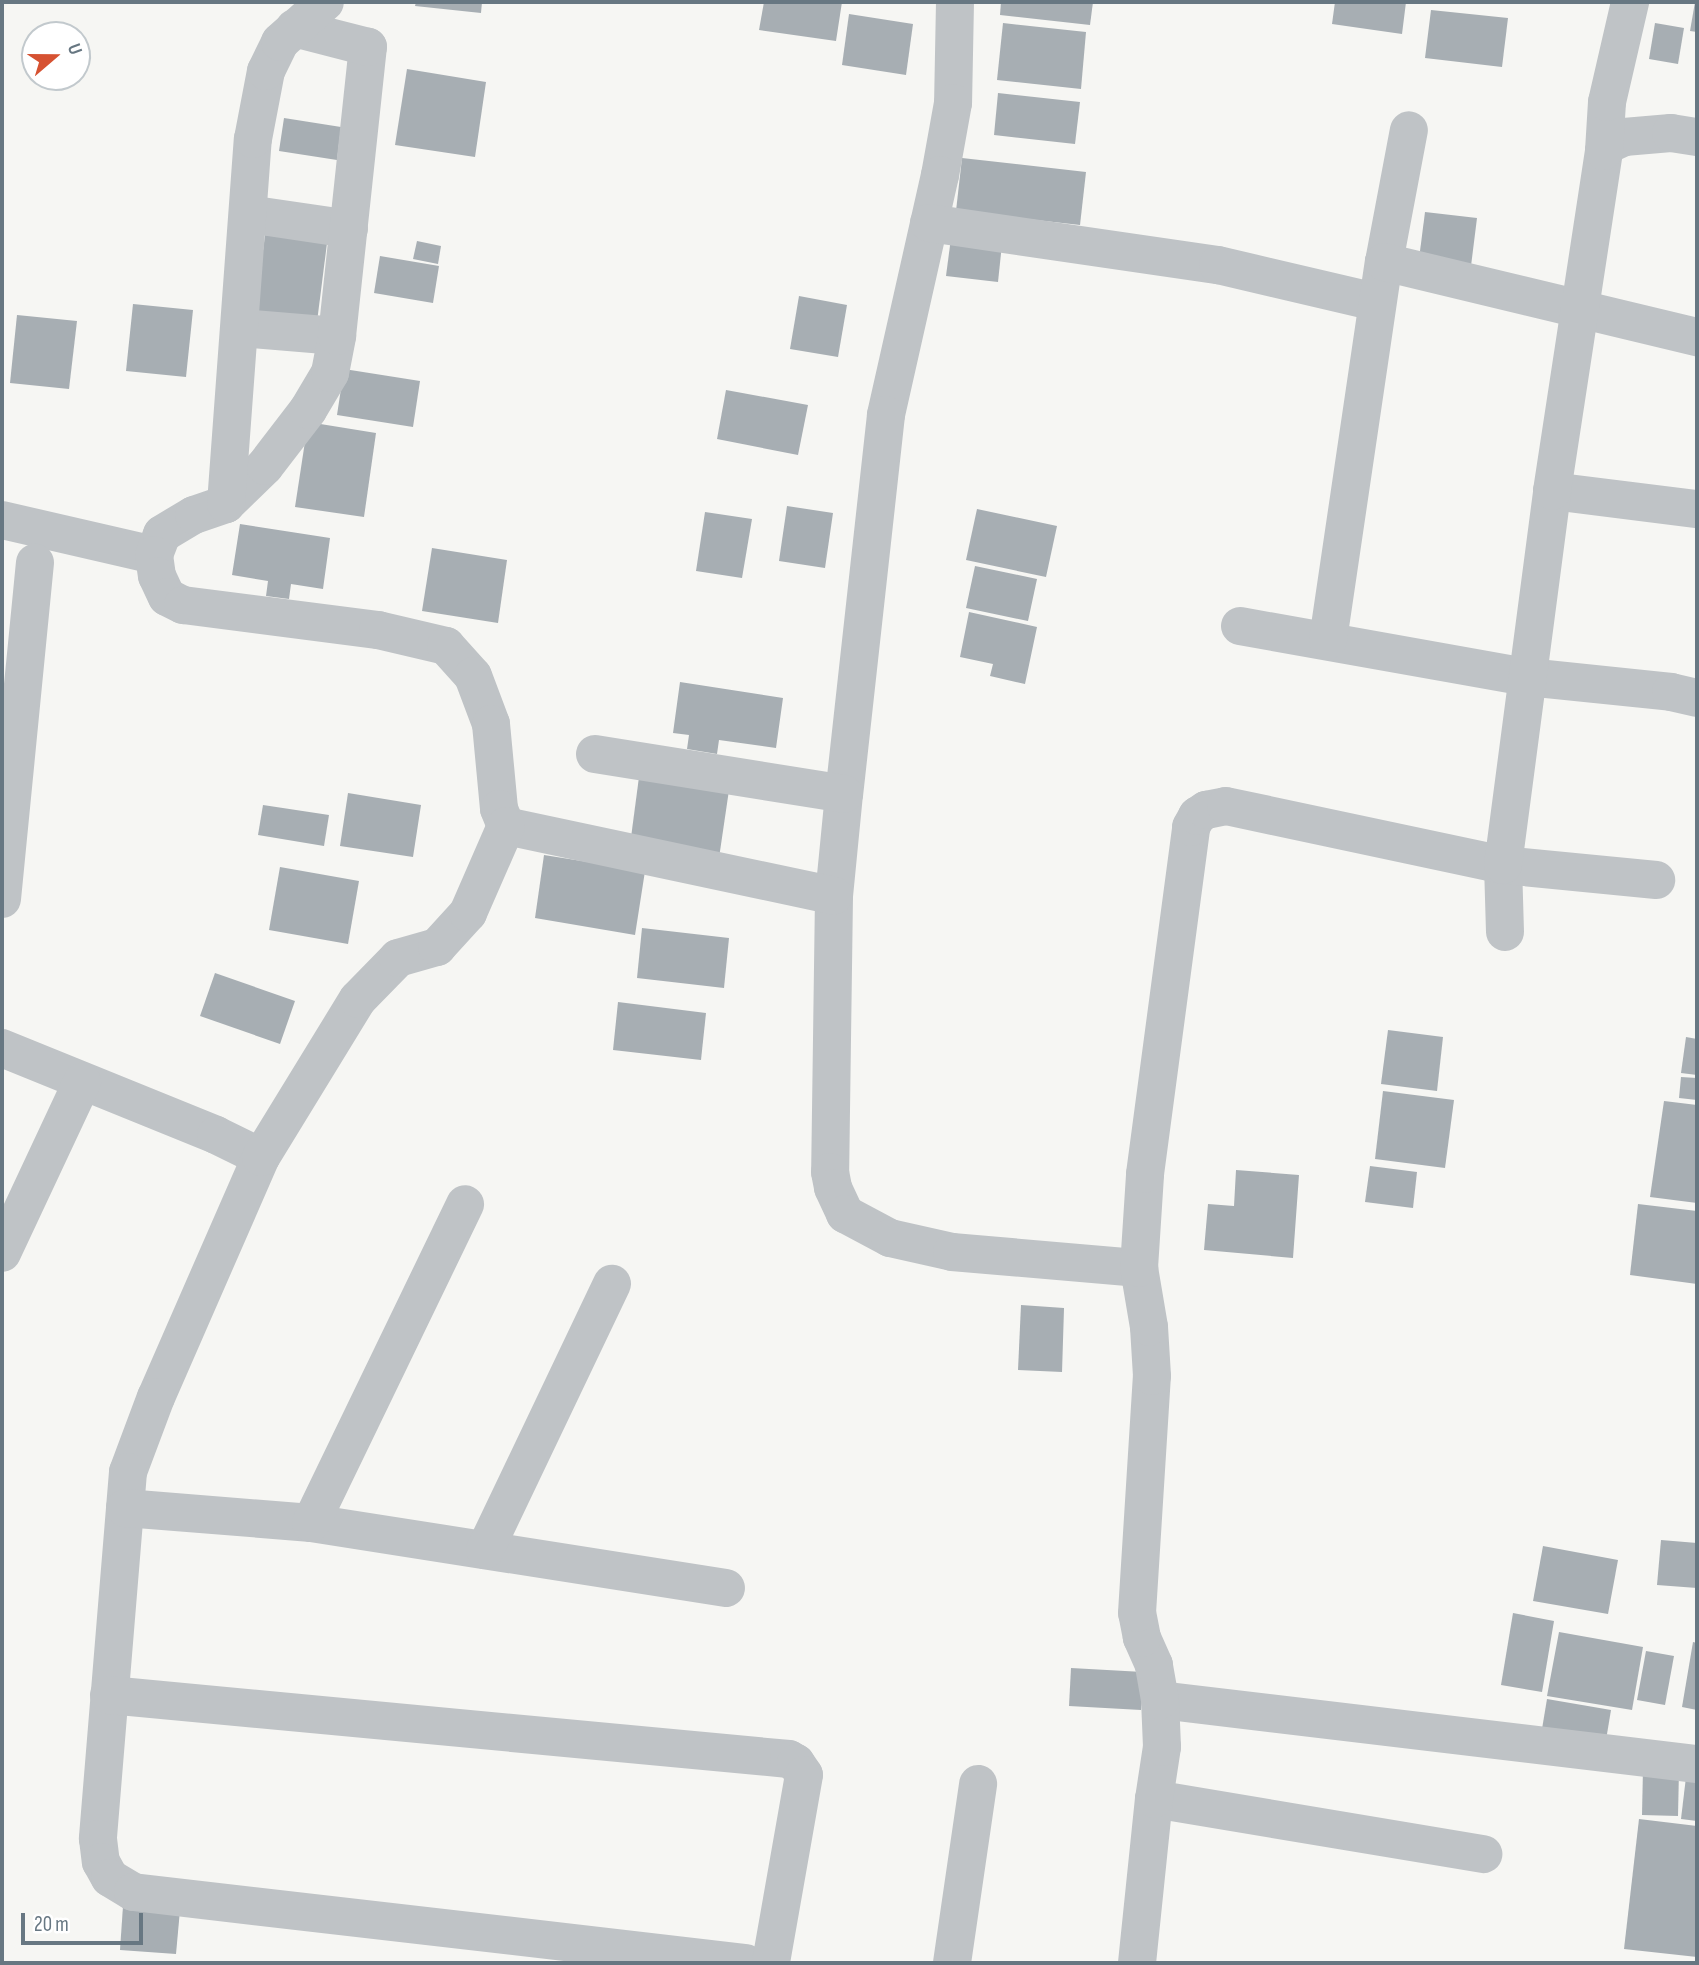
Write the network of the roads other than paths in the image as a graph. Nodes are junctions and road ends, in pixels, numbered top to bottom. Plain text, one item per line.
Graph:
1 (326, 2) edge
2 (955, 2) edge
3 (1630, 2) edge
4 (294, 28) junction
5 (1409, 130) dead end
6 (1697, 137) edge
7 (1604, 151) junction
8 (248, 214) junction
9 (929, 223) junction
10 (349, 229) junction
11 (1384, 262) junction
12 (1376, 302) junction
13 (1581, 310) junction
14 (240, 328) junction
15 (337, 336) junction
16 (1697, 337) edge
17 (1552, 491) junction
18 (226, 504) junction
19 (1697, 509) edge
20 (2, 520) edge
21 (154, 555) junction
22 (35, 563) dead end
23 (1240, 626) dead end
24 (1328, 640) junction
25 (1527, 677) junction
26 (1697, 698) edge
27 (595, 754) dead end
28 (844, 794) junction
29 (506, 827) junction
30 (1503, 865) junction
31 (1656, 880) dead end
32 (834, 896) junction
33 (2, 899) edge
34 (1505, 932) dead end
35 (2, 1048) edge
36 (82, 1082) junction
37 (261, 1157) junction
38 (465, 1203) dead end
39 (2, 1254) edge
40 (1139, 1268) junction
41 (612, 1283) dead end
42 (125, 1508) junction
43 (311, 1522) junction
44 (485, 1550) junction
45 (726, 1588) dead end
46 (109, 1695) junction
47 (1160, 1700) junction
48 (1697, 1764) edge
49 (978, 1784) dead end
50 (1154, 1799) junction
51 (1483, 1854) dead end
52 (746, 1963) edge
53 (771, 1963) edge
54 (952, 1963) edge
55 (1137, 1963) edge

1 - 4 street
2 - 9 street
3 - 7 street
4 - 8 street
4 - 10 street
5 - 11 street
6 - 7 street
7 - 13 street
8 - 10 street
8 - 14 street
9 - 12 street
9 - 28 street
10 - 15 street
11 - 12 street
11 - 13 street
12 - 24 street
13 - 16 street
13 - 17 street
14 - 15 street
14 - 18 street
15 - 18 street
17 - 19 street
17 - 25 street
18 - 21 street
20 - 21 street
21 - 29 street
22 - 33 street
23 - 24 street
24 - 25 street
25 - 26 street
25 - 30 street
27 - 28 street
28 - 32 street
29 - 32 street
29 - 37 street
30 - 31 street
30 - 34 street
30 - 40 street
32 - 40 street
35 - 36 street
36 - 37 street
36 - 39 street
37 - 42 street
38 - 43 street
40 - 47 street
41 - 44 street
42 - 43 street
42 - 46 street
43 - 44 street
44 - 45 street
46 - 52 street
46 - 53 street
47 - 48 street
47 - 50 street
49 - 54 street
50 - 51 street
50 - 55 street

